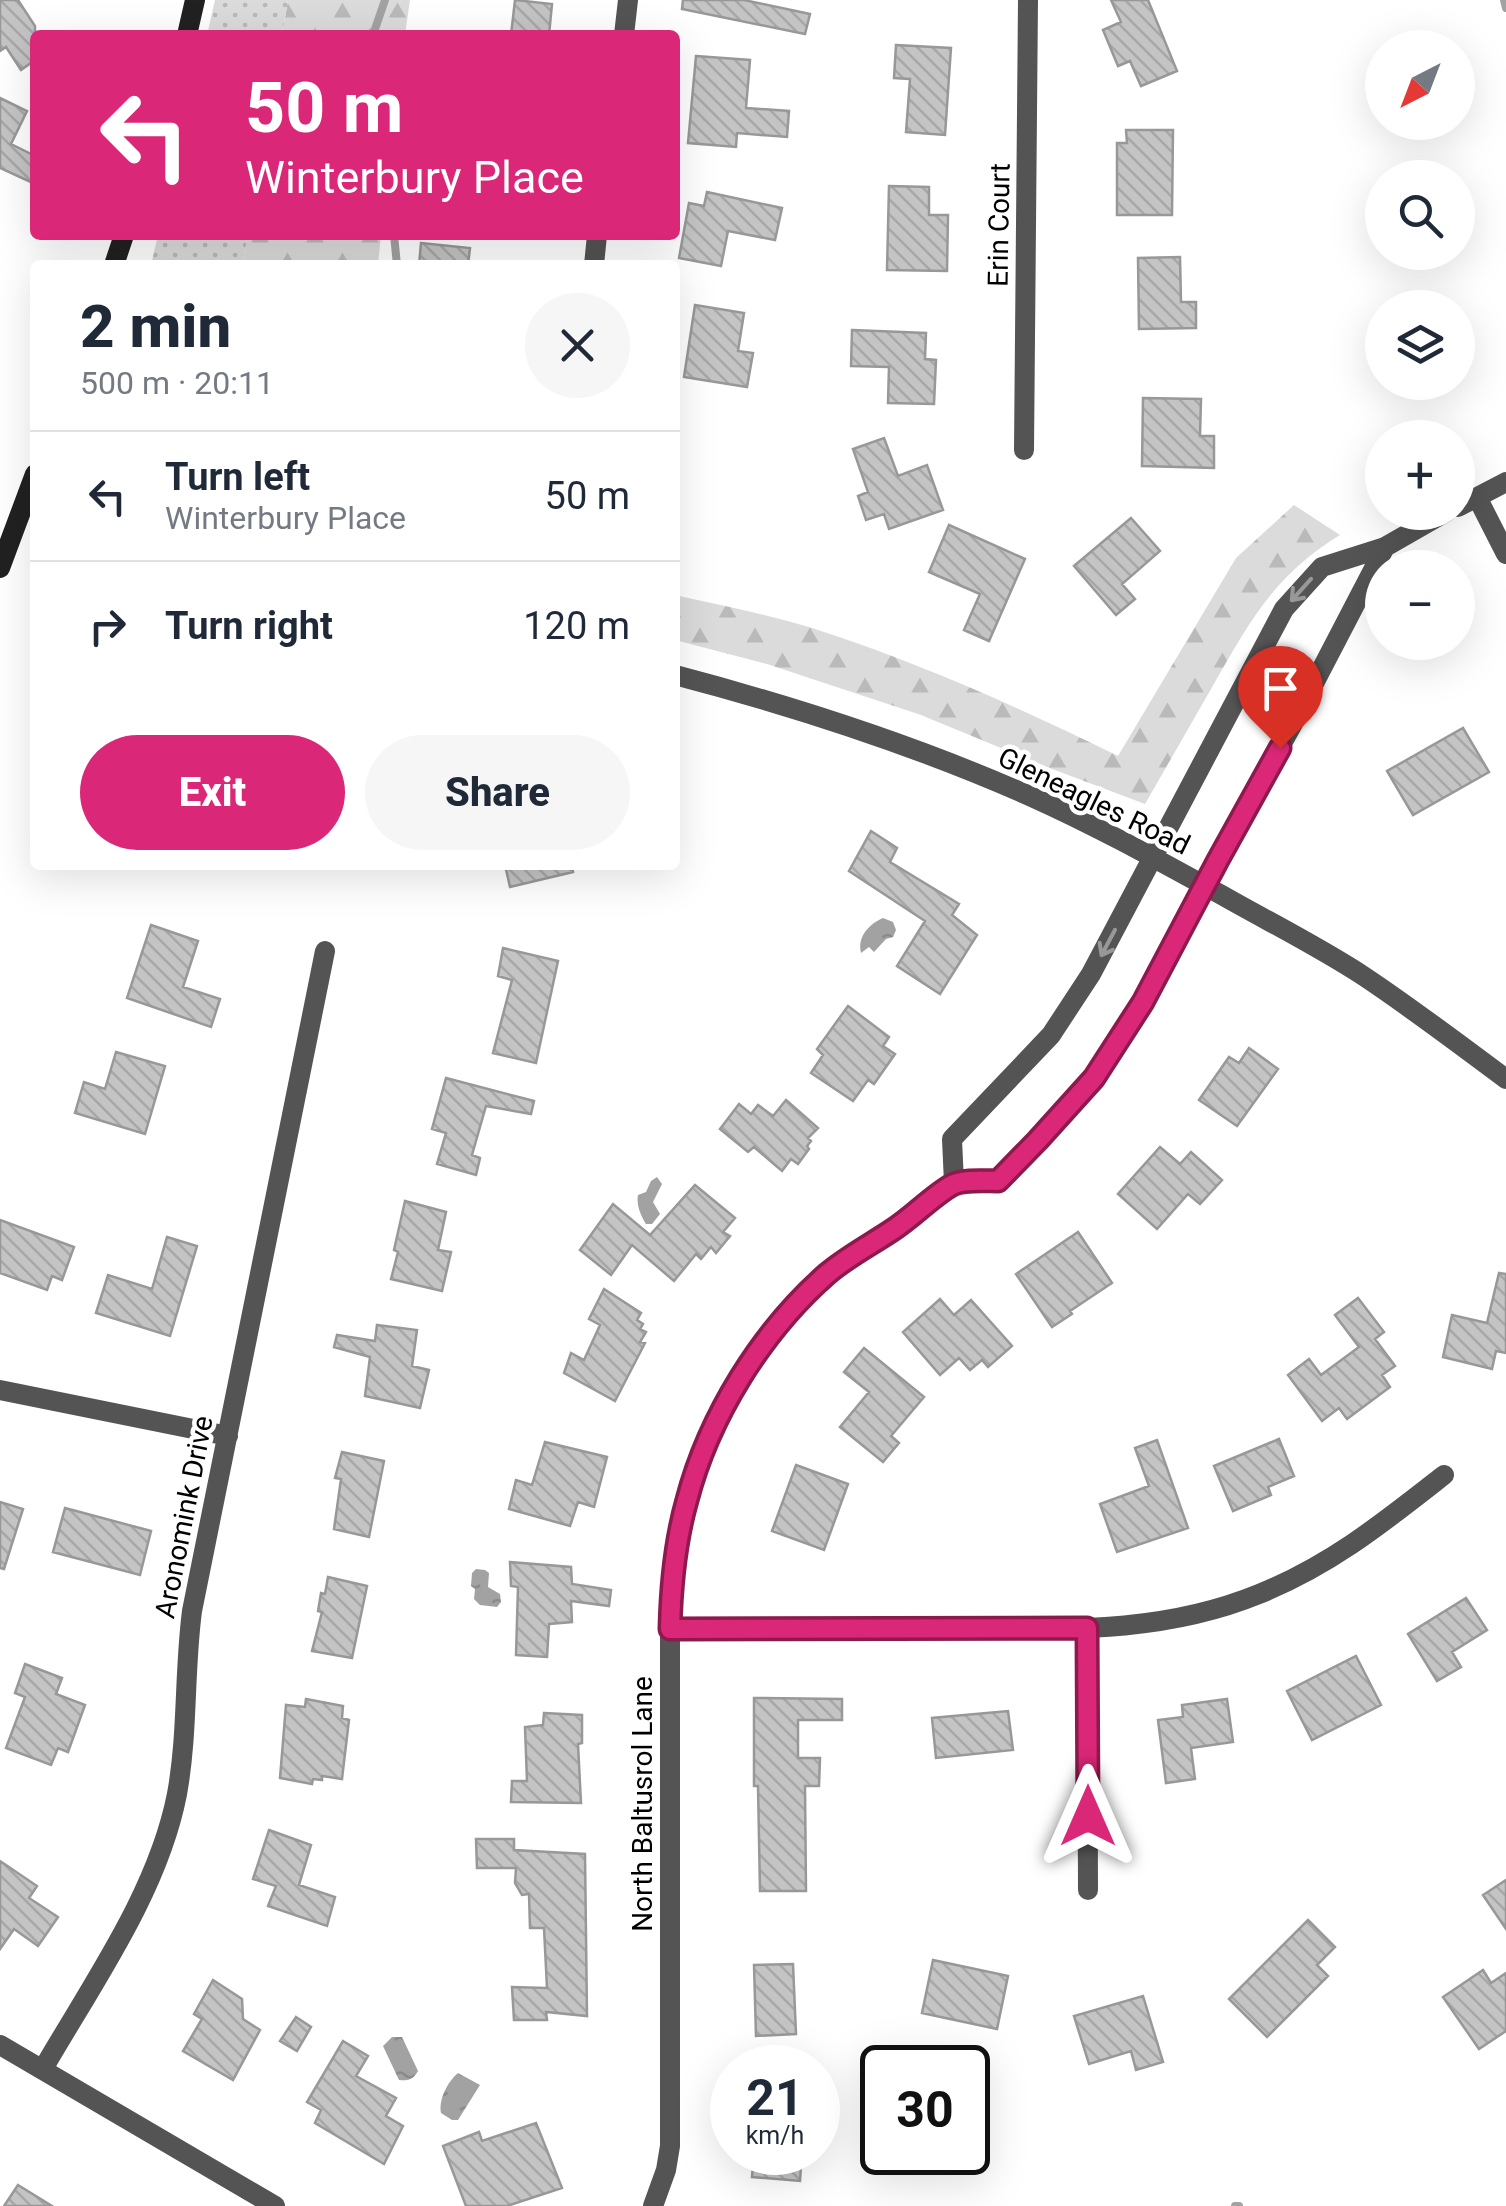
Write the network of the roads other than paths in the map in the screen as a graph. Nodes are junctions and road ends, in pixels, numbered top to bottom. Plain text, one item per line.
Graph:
1 (195, 0) edge
2 (628, 0) edge
3 (1028, 0) edge
4 (188, 30) edge
5 (625, 30) edge
6 (1024, 450) dead end
7 (1506, 482) edge
8 (30, 493) edge
9 (1477, 497) joint
10 (1415, 530) edge
11 (1385, 547) junction
12 (1506, 554) edge
13 (0, 568) edge
14 (680, 676) edge
15 (1154, 858) junction
16 (1204, 886) junction
17 (326, 951) dead end
18 (1506, 1078) edge
19 (954, 1183) junction
20 (0, 1390) edge
21 (228, 1436) junction
22 (1444, 1476) dead end
23 (1087, 1628) junction
24 (670, 1629) junction
25 (1088, 1890) dead end
26 (0, 2044) edge
27 (43, 2069) junction
28 (274, 2206) edge
29 (653, 2206) edge

1 - 4 main road
2 - 5 street
3 - 6 street, Erin Court
7 - 9 street
8 - 13 main road
9 - 12 street
10 - 11 street
11 -> 15 street
11 - 16 street
14 - 15 street, Gleneagles Road
15 - 16 street, Gleneagles Road
15 -> 19 street
16 - 18 street, Gleneagles Road
16 - 19 street
17 - 21 street, Aronomink Drive
19 - 24 street, North Baltusrol Lane
20 - 21 street
21 - 27 street, Aronomink Drive
22 - 23 street
23 - 24 street
23 - 25 street
24 - 29 street, North Baltusrol Lane
26 - 27 street
27 - 28 street

